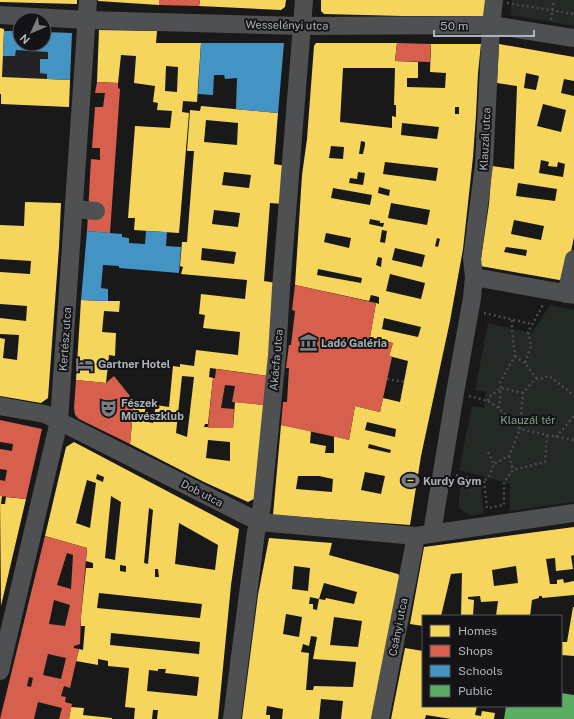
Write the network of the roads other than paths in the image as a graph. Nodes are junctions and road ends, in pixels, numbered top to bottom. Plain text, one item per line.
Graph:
1 (88, 0) edge
2 (304, 0) edge
3 (494, 0) edge
4 (0, 15) edge
5 (87, 20) junction
6 (491, 25) junction
7 (302, 26) junction
8 (574, 38) edge
9 (74, 209) junction
10 (96, 211) dead end
11 (574, 259) edge
12 (474, 277) junction
13 (563, 293) edge
14 (0, 406) edge
15 (59, 421) junction
16 (574, 514) edge
17 (259, 522) junction
18 (424, 534) junction
19 (0, 671) edge
20 (232, 719) edge
21 (380, 719) edge

1 - 5 street, Kertész utca
2 - 7 street, Akácfa utca
3 - 6 street, Klauzál utca
4 - 5 street, Wesselényi utca
5 - 7 street, Wesselényi utca
5 - 9 street, Kertész utca
6 - 7 street, Wesselényi utca
6 - 8 street, Wesselényi utca
6 - 12 street, Klauzál utca
7 - 17 street, Akácfa utca
9 - 10 street
9 - 15 street, Kertész utca
11 - 13 street
12 - 13 street
12 - 18 street
14 - 15 street, Dob utca
15 - 17 street, Dob utca
15 - 19 street, Kertész utca
16 - 18 street
17 - 18 street, Dob utca
17 - 20 street, Akácfa utca
18 - 21 street, Csányi utca

